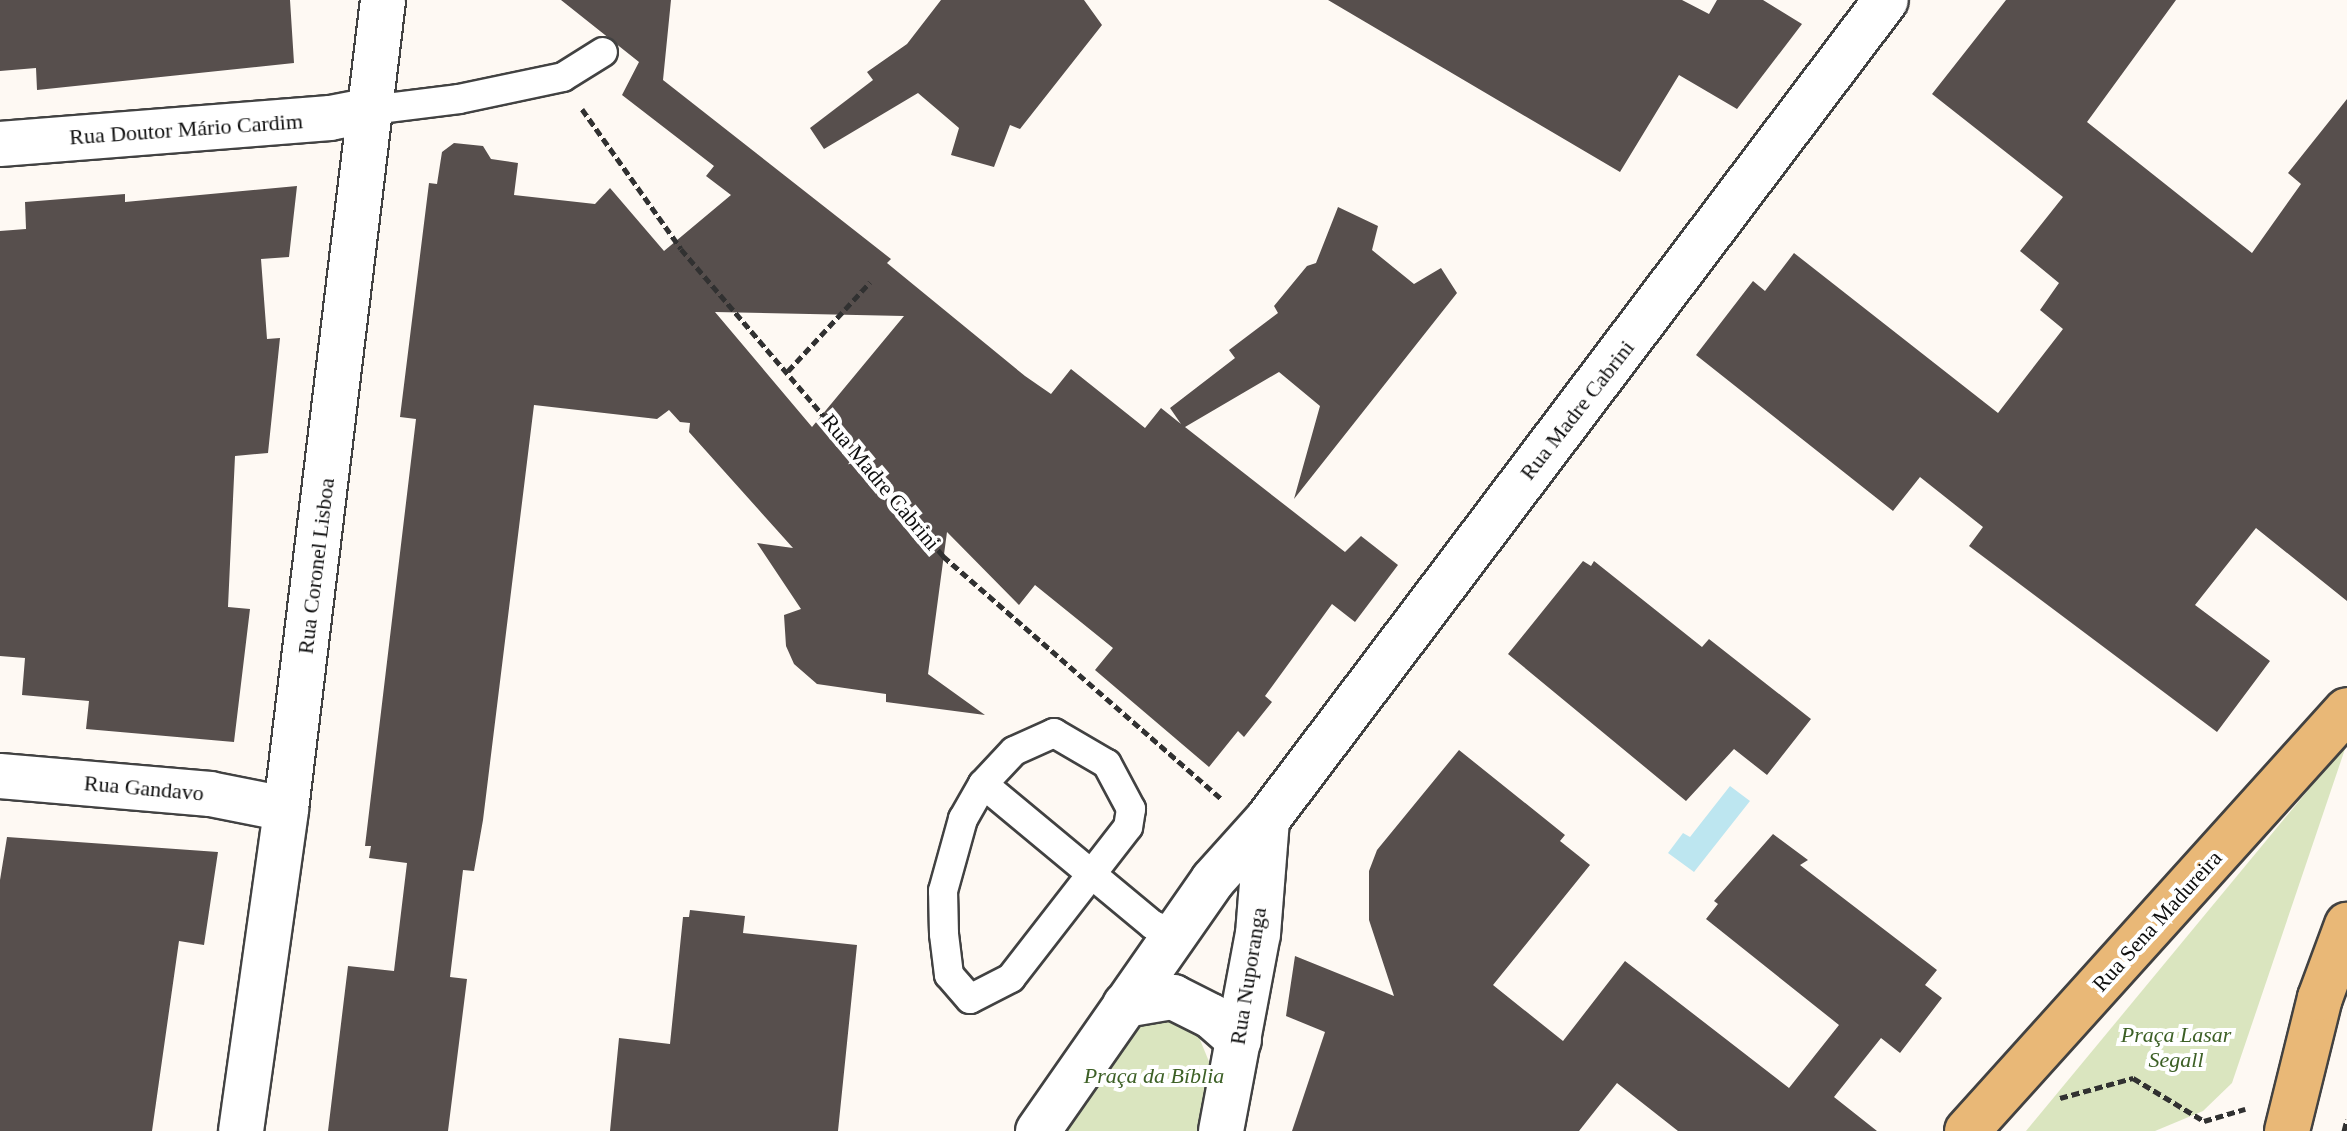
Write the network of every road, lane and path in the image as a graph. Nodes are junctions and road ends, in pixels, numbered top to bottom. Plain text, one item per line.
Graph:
1 (383, 0) edge
2 (1886, 0) edge
3 (603, 52) dead end
4 (563, 77) junction
5 (371, 110) junction
6 (0, 144) edge
7 (870, 282) dead end
8 (788, 371) junction
9 (2347, 710) edge
10 (0, 776) edge
11 (983, 784) junction
12 (286, 809) junction
13 (1267, 820) junction
14 (1095, 874) junction
15 (2347, 925) edge
16 (1175, 934) junction
17 (1125, 1005) junction
18 (1239, 1040) junction
19 (2047, 1102) dead end
20 (2347, 1119) edge
21 (2204, 1121) dead end
22 (241, 1131) edge
23 (1038, 1131) edge
24 (1221, 1131) edge
25 (1967, 1131) edge
26 (2287, 1131) edge
27 (2344, 1131) edge

1 - 5 street, Rua Coronel Lisboa
2 - 13 street, Rua Madre Cabrini
3 - 4 lane
4 - 5 lane
4 - 8 path, Rua Madre Cabrini
5 - 6 street, Rua Doutor Mário Cardim
5 - 12 street, Rua Coronel Lisboa
7 - 8 path
8 - 13 path, Rua Madre Cabrini
9 - 25 main road, Rua Sena Madureira
10 - 12 street, Rua Gandavo
11 - 14 lane
11 - 14 lane
11 - 14 lane
12 - 22 street, Rua Coronel Lisboa
13 - 16 street, Rua Madre Cabrini
13 - 18 street, Rua Nuporanga
14 - 16 lane
15 - 26 main road
16 - 17 street, Rua Madre Cabrini
17 - 18 street
17 - 23 street, Rua Madre Cabrini
18 - 24 street, Rua Nuporanga
19 - 21 path
20 - 27 path

